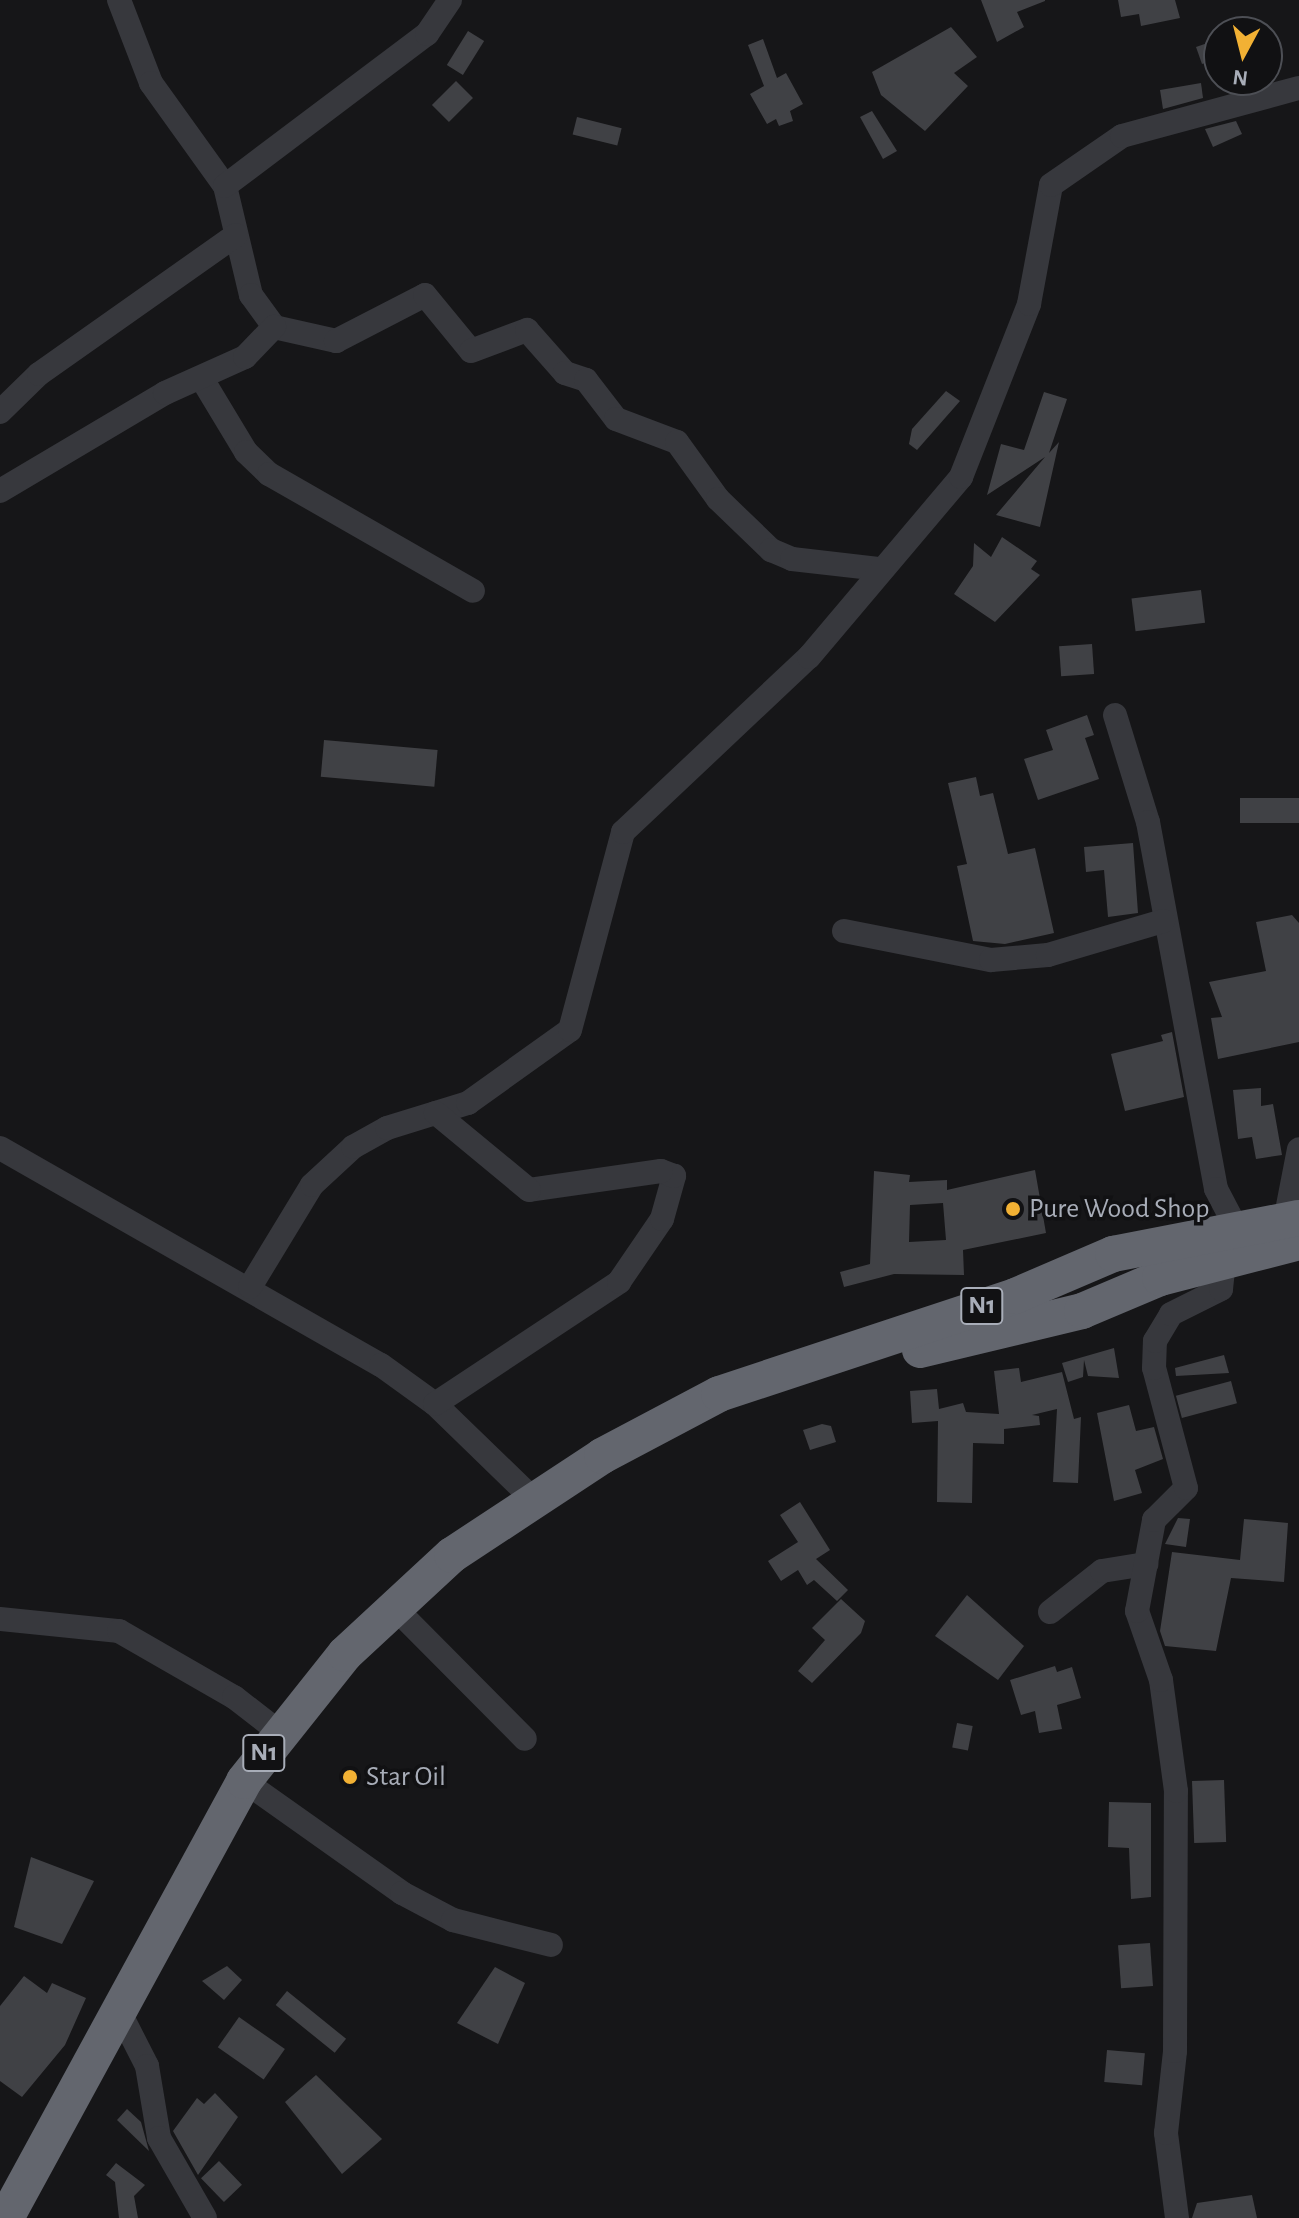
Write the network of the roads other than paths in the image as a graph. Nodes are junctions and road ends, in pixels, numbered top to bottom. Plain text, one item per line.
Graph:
1 (119, 0) edge
2 (450, 0) edge
3 (1299, 88) edge
4 (225, 186) junction
5 (236, 235) junction
6 (274, 327) junction
7 (202, 379) junction
8 (0, 412) edge
9 (0, 491) edge
10 (880, 569) junction
11 (473, 591) dead end
12 (1115, 715) dead end
13 (1163, 921) junction
14 (844, 931) dead end
15 (436, 1113) junction
16 (0, 1148) edge
17 (1299, 1149) edge
18 (1294, 1227) edge
19 (1231, 1246) junction
20 (250, 1287) junction
21 (435, 1404) junction
22 (533, 1499) junction
23 (1146, 1564) junction
24 (393, 1606) junction
25 (1050, 1612) dead end
26 (0, 1619) edge
27 (279, 1732) junction
28 (525, 1739) dead end
29 (244, 1781) junction
30 (551, 1945) dead end
31 (118, 2009) junction
32 (6, 2218) edge
33 (205, 2218) edge
34 (1177, 2218) edge

1 - 4 street
2 - 4 street
3 - 10 street
4 - 5 street
5 - 6 street
5 - 8 street
6 - 7 street
6 - 10 street
7 - 9 street
7 - 11 street
10 - 15 street
12 - 13 street
13 - 14 street
13 - 19 street
15 - 20 street
15 - 21 street
16 - 20 street
17 - 18 street
18 - 19 highway, N1
19 - 22 highway, N1
19 - 23 street
20 - 21 street
21 - 22 street
22 - 24 highway, N1
23 - 25 street
23 - 34 street
24 - 27 highway, N1
24 - 28 street
26 - 27 street
27 - 29 highway, N1
29 - 30 street
29 - 31 highway, N1
31 - 32 highway, N1
31 - 33 street

